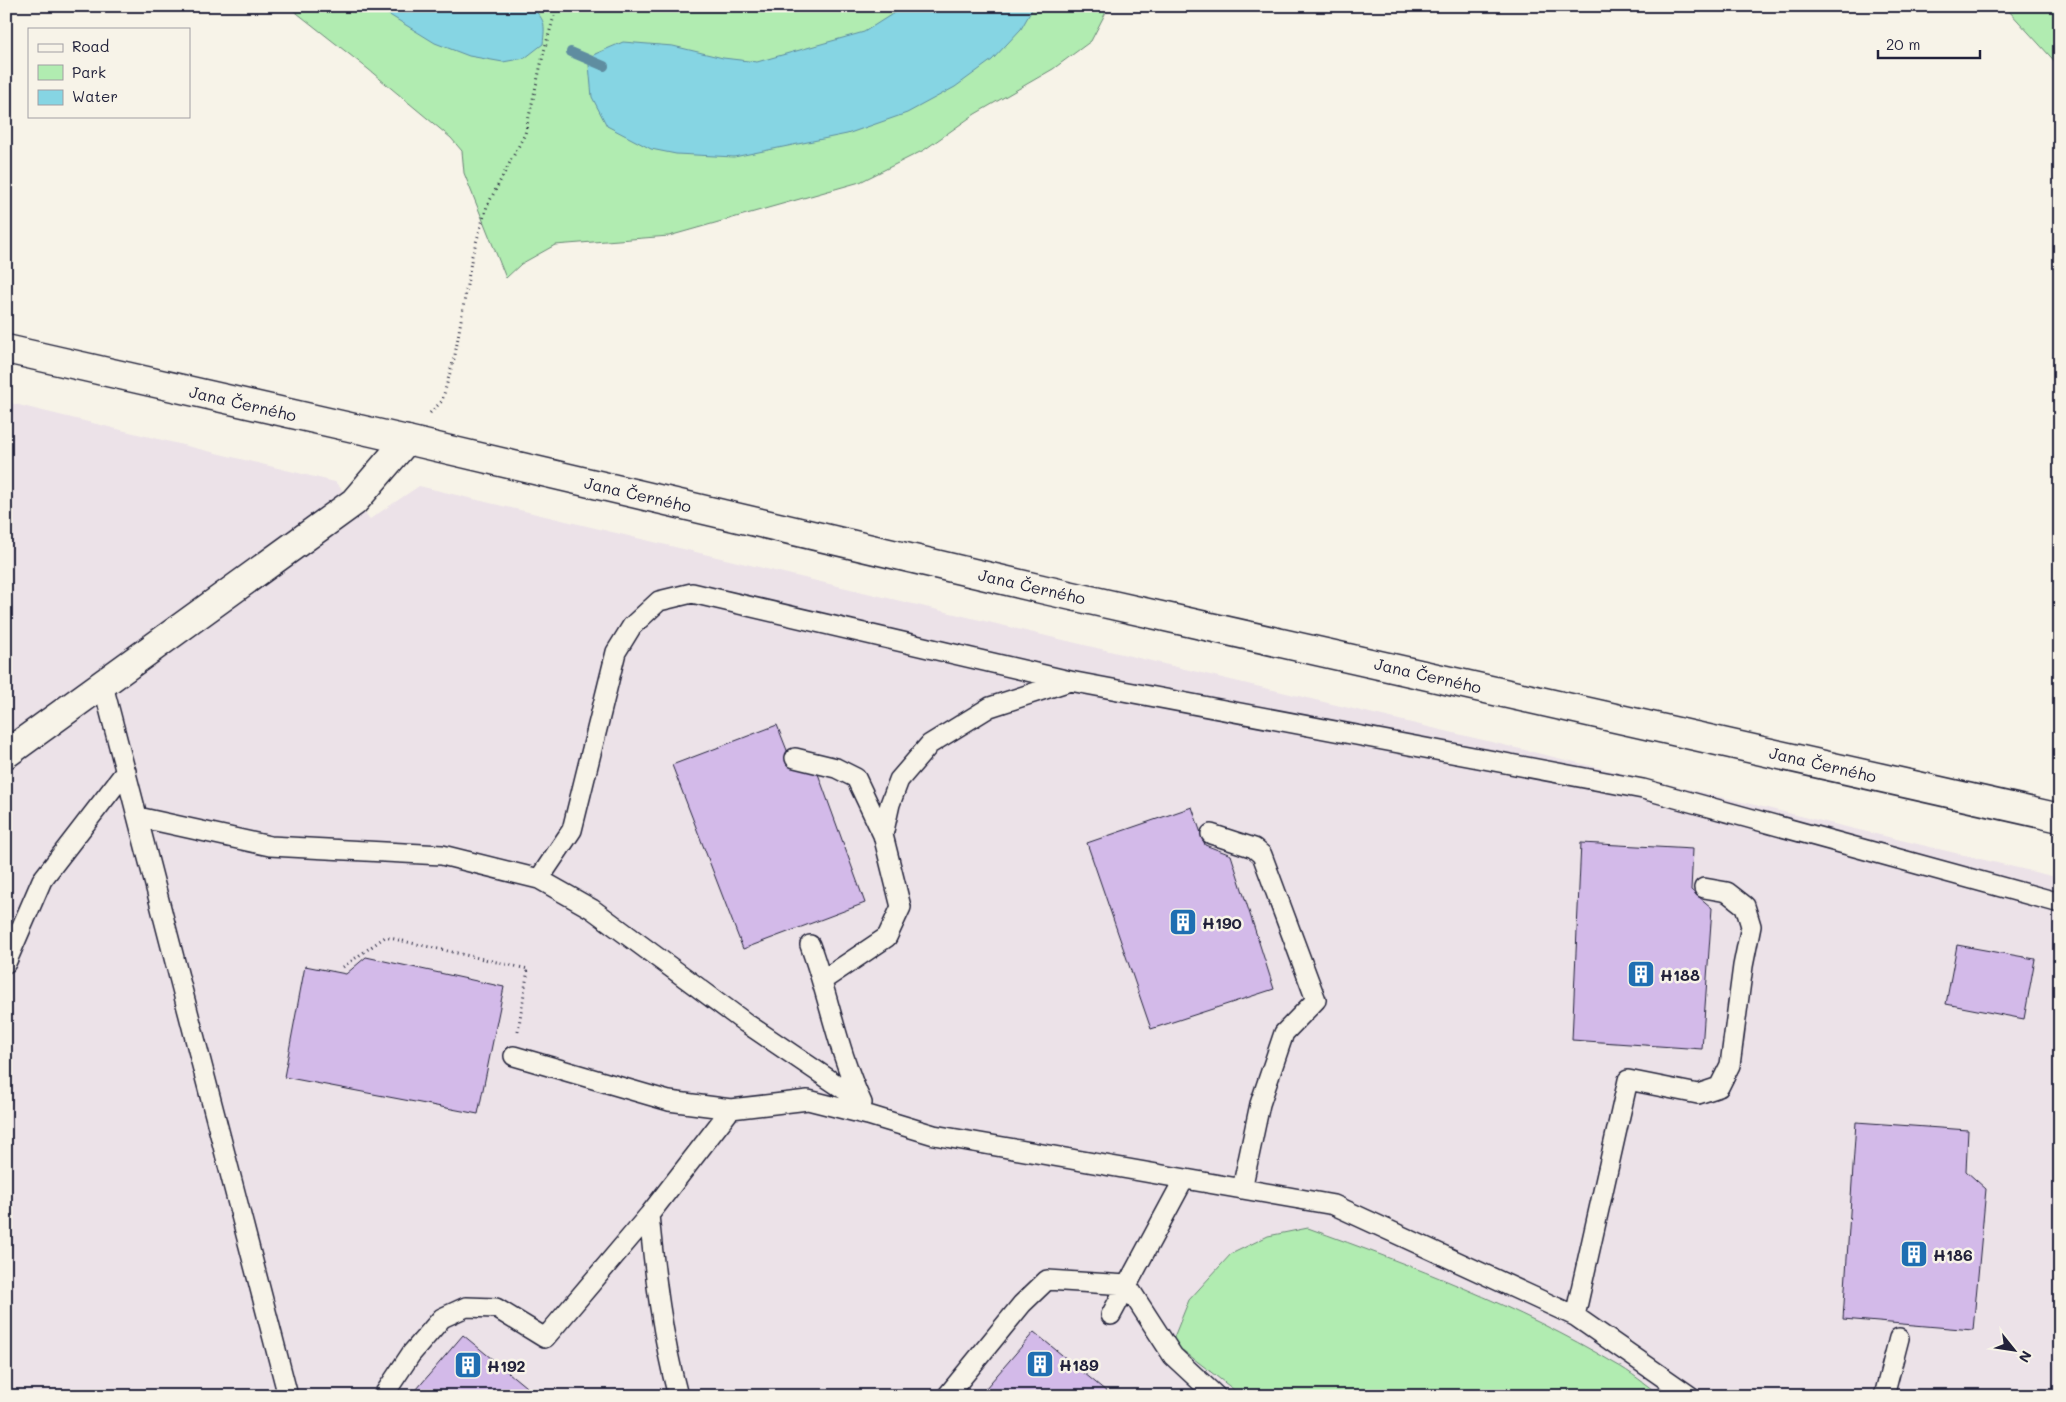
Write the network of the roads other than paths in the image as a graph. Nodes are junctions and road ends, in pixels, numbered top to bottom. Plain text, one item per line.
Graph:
1 (6, 349) edge
2 (407, 440) junction
3 (1070, 681) junction
4 (103, 685) junction
5 (6, 754) edge
6 (795, 758) dead end
7 (126, 771) junction
8 (138, 818) junction
9 (2060, 818) edge
10 (1211, 834) dead end
11 (883, 835) junction
12 (539, 879) junction
13 (1704, 888) dead end
14 (2060, 903) edge
15 (810, 945) dead end
16 (6, 963) edge
17 (823, 980) junction
18 (514, 1056) road end
19 (864, 1108) junction
20 (731, 1109) junction
21 (1184, 1179) junction
22 (1242, 1189) junction
23 (649, 1215) junction
24 (1127, 1285) junction
25 (1111, 1314) dead end
26 (1576, 1316) junction
27 (1899, 1338) dead end
28 (288, 1396) edge
29 (383, 1396) edge
30 (678, 1396) edge
31 (948, 1396) edge
32 (1216, 1396) edge
33 (1690, 1396) edge
34 (1884, 1396) edge

1 - 2 street, Jana Černého
2 - 4 street
2 - 9 street, Jana Černého
3 - 11 lane
3 - 12 lane
3 - 14 lane
4 - 5 street
4 - 7 lane
6 - 11 lane
7 - 8 lane
7 - 16 lane
8 - 12 lane
8 - 28 lane
10 - 22 lane
11 - 17 lane
12 - 19 lane
13 - 26 lane
15 - 17 lane
17 - 19 lane
18 - 20 lane
19 - 20 lane
19 - 21 lane
20 - 23 lane
21 - 22 lane
21 - 24 lane
22 - 26 lane
23 - 29 lane
23 - 30 lane
24 - 25 lane
24 - 31 lane
24 - 32 lane
26 - 33 lane
27 - 34 lane

